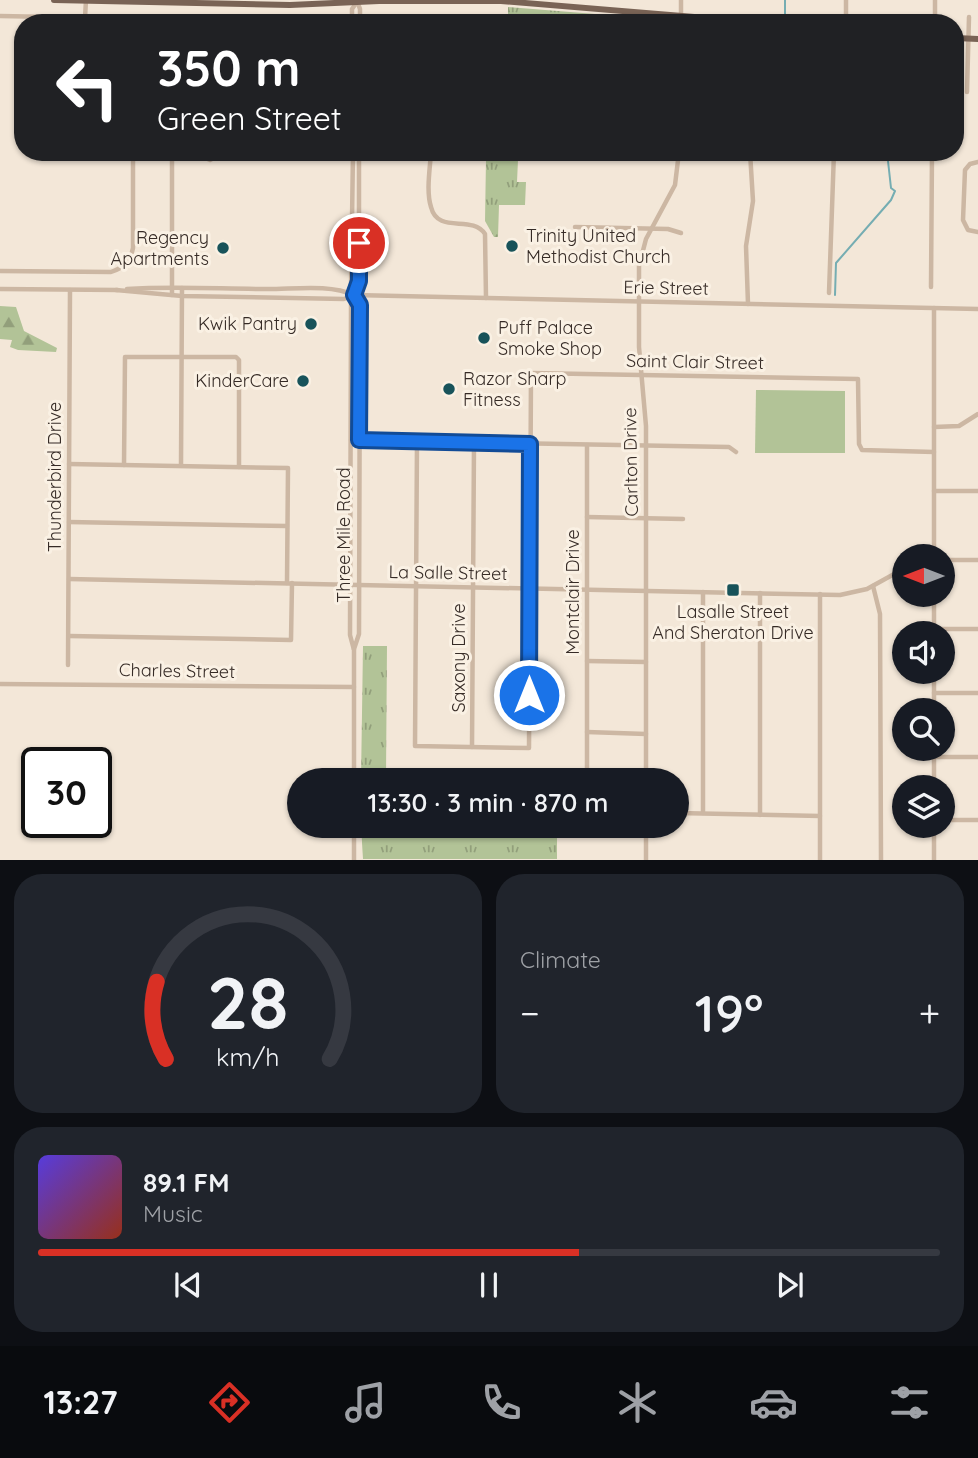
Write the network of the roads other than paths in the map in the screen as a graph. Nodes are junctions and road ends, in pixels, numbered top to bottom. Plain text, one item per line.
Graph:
1 (54, 0) edge
2 (86, 0) edge
3 (357, 1) edge
4 (501, 1) edge
5 (624, 14) edge
6 (969, 17) dead end
7 (964, 39) edge
8 (968, 39) junction
9 (978, 39) edge
10 (967, 92) dead end
11 (133, 161) edge
12 (173, 161) edge
13 (353, 161) edge
14 (359, 161) edge
15 (432, 161) edge
16 (678, 161) edge
17 (751, 161) edge
18 (834, 161) edge
19 (932, 161) edge
20 (978, 162) edge
21 (575, 227) dead end
22 (652, 228) junction
23 (978, 232) edge
24 (681, 233) dead end
25 (0, 271) edge
26 (931, 287) dead end
27 (172, 288) junction
28 (182, 288) junction
29 (0, 289) edge
30 (261, 289) junction
31 (301, 289) junction
32 (69, 290) junction
33 (116, 290) junction
34 (829, 293) dead end
35 (172, 295) junction
36 (354, 295) junction
37 (182, 296) junction
38 (261, 298) junction
39 (301, 298) junction
40 (486, 298) junction
41 (639, 301) junction
42 (748, 304) junction
43 (934, 308) junction
44 (978, 309) edge
45 (181, 356) junction
46 (641, 375) junction
47 (978, 414) edge
48 (934, 427) junction
49 (351, 440) junction
50 (359, 440) junction
51 (417, 441) junction
52 (474, 443) junction
53 (530, 444) junction
54 (587, 445) junction
55 (646, 446) junction
56 (736, 452) dead end
57 (933, 452) junction
58 (69, 464) junction
59 (124, 465) junction
60 (181, 466) junction
61 (239, 467) junction
62 (934, 491) junction
63 (978, 491) edge
64 (587, 517) junction
65 (646, 519) junction
66 (683, 519) dead end
67 (69, 522) junction
68 (287, 526) junction
69 (934, 544) edge
70 (956, 560) edge
71 (978, 560) edge
72 (892, 575) edge
73 (69, 579) junction
74 (289, 583) junction
75 (350, 585) junction
76 (358, 585) junction
77 (416, 586) junction
78 (873, 586) junction
79 (473, 587) junction
80 (530, 589) junction
81 (587, 590) junction
82 (646, 591) junction
83 (703, 592) junction
84 (760, 593) junction
85 (820, 594) junction
86 (978, 629) edge
87 (955, 630) edge
88 (69, 636) junction
89 (354, 650) junction
90 (587, 661) junction
91 (646, 662) junction
92 (68, 664) dead end
93 (0, 684) edge
94 (934, 684) edge
95 (354, 687) junction
96 (934, 693) junction
97 (978, 693) edge
98 (934, 698) edge
99 (587, 732) junction
100 (646, 734) junction
101 (472, 747) junction
102 (955, 757) edge
103 (978, 757) edge
104 (354, 768) edge
105 (587, 768) edge
106 (646, 768) edge
107 (689, 813) edge
108 (703, 814) junction
109 (760, 815) junction
110 (820, 816) junction
111 (955, 820) edge
112 (978, 820) edge
113 (354, 838) edge
114 (646, 838) edge
115 (934, 838) edge
116 (354, 859) edge
117 (646, 859) edge
118 (820, 859) edge
119 (881, 859) edge
120 (934, 859) edge

1 - 2 main road
2 - 3 main road
3 - 4 main road
4 - 5 main road
6 - 8 street
7 - 8 main road
8 - 9 main road
8 - 10 street
11 - 25 street
12 - 27 street
13 - 36 street, Three Mile Road
14 - 36 street, Three Mile Road
15 - 40 street
16 - 22 street, Carlton Drive
17 - 42 street
18 - 34 street
19 - 26 street
20 - 23 street
21 - 22 street
22 - 24 street
22 - 41 street, Carlton Drive
27 - 28 street, Erie Street
27 - 33 street, Erie Street
27 - 35 street
28 - 30 street, Erie Street
28 - 37 street
29 - 32 street, Erie Street
30 - 31 street, Erie Street
30 - 38 street
31 - 36 street, Erie Street
31 - 39 street
32 - 33 street, Erie Street
32 - 58 street, Thunderbird Drive
33 - 35 street, Erie Street
35 - 37 street, Erie Street
36 - 39 street, Erie Street
36 - 40 street, Erie Street
36 - 49 street, Three Mile Road
36 - 50 street, Three Mile Road
37 - 38 street, Erie Street
37 - 45 street
38 - 39 street, Erie Street
40 - 41 street, Erie Street
41 - 42 street, Erie Street
41 - 46 street, Carlton Drive
42 - 43 street, Erie Street
43 - 44 street, Erie Street
43 - 48 street
45 - 59 street
45 - 60 street
45 - 61 street
46 - 53 street, Saint Clair Street
46 - 55 street, Carlton Drive
46 - 57 street, Saint Clair Street
47 - 48 street
48 - 57 street
49 - 50 street
49 - 75 street, Three Mile Road
50 - 51 street
50 - 76 street, Three Mile Road
51 - 52 street
51 - 77 street
52 - 53 street
52 - 79 street, Saxony Drive
53 - 54 street
53 - 80 street
54 - 55 street
54 - 64 street, Montclair Drive
55 - 56 street
55 - 65 street, Carlton Drive
57 - 62 street
58 - 59 street
58 - 67 street, Thunderbird Drive
59 - 60 street
60 - 61 street
61 - 68 street
62 - 63 street
62 - 69 street
64 - 65 street
64 - 81 street, Montclair Drive
65 - 66 street
65 - 82 street, Carlton Drive
67 - 68 street
67 - 73 street, Thunderbird Drive
68 - 74 street
70 - 71 street
72 - 78 street, La Salle Street
73 - 74 street, La Salle Street
73 - 88 street, Thunderbird Drive
74 - 75 street, La Salle Street
74 - 88 street
75 - 76 street, La Salle Street
75 - 89 street, Three Mile Road
76 - 77 street, La Salle Street
76 - 89 street, Three Mile Road
77 - 79 street, La Salle Street
77 - 101 street
78 - 85 street, La Salle Street
78 - 119 street
79 - 80 street, La Salle Street
79 - 101 street, Saxony Drive
80 - 81 street, La Salle Street
80 - 101 street
81 - 82 street, La Salle Street
81 - 90 street, Montclair Drive
82 - 83 street, La Salle Street
82 - 91 street, Carlton Drive
83 - 84 street, La Salle Street
83 - 108 street
84 - 85 street, La Salle Street
84 - 109 street
85 - 110 street
86 - 87 street
88 - 92 street, Thunderbird Drive
89 - 95 street, Three Mile Road
90 - 91 street
90 - 99 street, Montclair Drive
91 - 100 street, Carlton Drive
93 - 95 street, Charles Street
94 - 96 street
95 - 104 street, Three Mile Road
96 - 97 street
96 - 98 street
99 - 100 street
99 - 105 street, Montclair Drive
100 - 106 street, Carlton Drive
102 - 103 street
107 - 108 street
108 - 109 street
109 - 110 street
110 - 118 street
111 - 112 street
113 - 116 street
114 - 117 street
115 - 120 street

